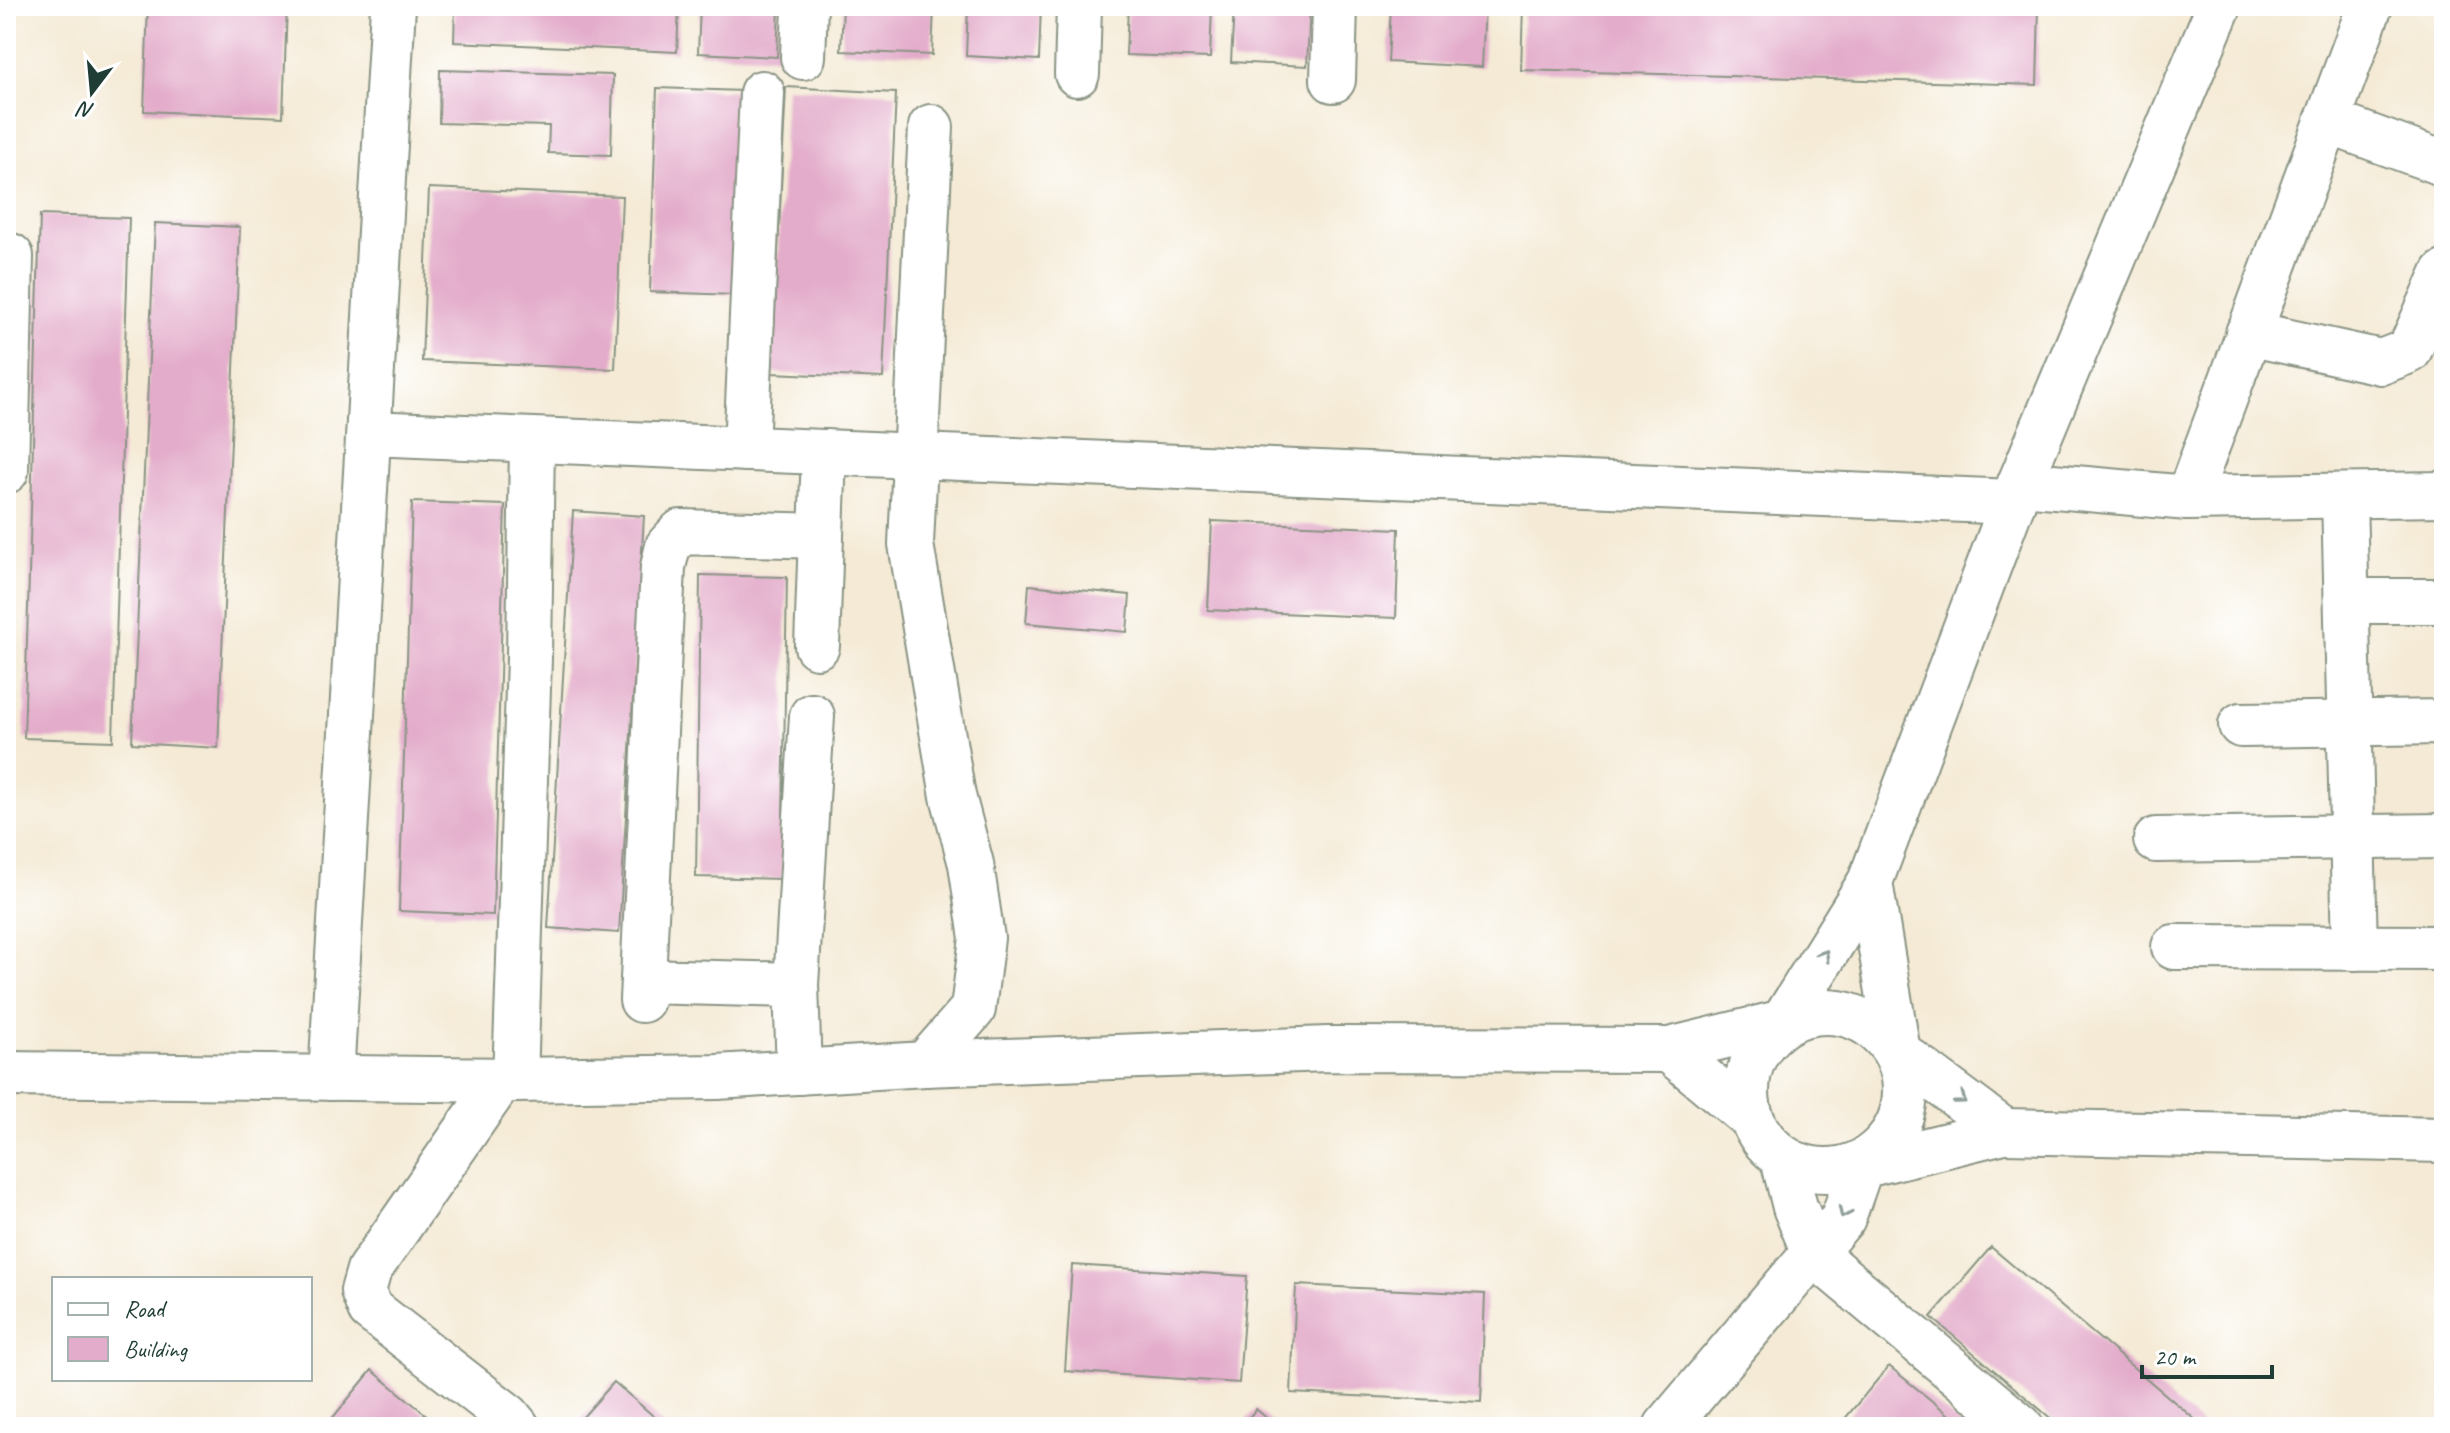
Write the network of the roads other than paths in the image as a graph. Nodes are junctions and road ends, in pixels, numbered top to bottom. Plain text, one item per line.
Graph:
1 (393, 6) edge
2 (805, 6) edge
3 (1079, 6) edge
4 (1335, 6) edge
5 (2219, 6) edge
6 (2370, 6) edge
7 (803, 57) dead end
8 (1077, 74) dead end
9 (1333, 80) dead end
10 (762, 93) dead end
11 (2327, 121) junction
12 (931, 127) dead end
13 (2444, 164) edge
14 (11, 256) dead end
15 (2444, 273) edge
16 (2248, 333) junction
17 (369, 433) junction
18 (532, 440) junction
19 (746, 449) junction
20 (824, 452) junction
21 (915, 456) junction
22 (6, 471) edge
23 (2016, 492) junction
24 (2444, 494) edge
25 (2344, 496) junction
26 (2188, 498) junction
27 (821, 536) junction
28 (2347, 601) junction
29 (2444, 601) edge
30 (817, 646) dead end
31 (812, 716) dead end
32 (2444, 722) edge
33 (2350, 723) junction
34 (2241, 725) dead end
35 (2444, 836) edge
36 (2352, 837) junction
37 (2156, 840) dead end
38 (1870, 882) junction
39 (2174, 947) dead end
40 (2355, 948) junction
41 (2444, 948) edge
42 (796, 985) junction
43 (1783, 1022) junction
44 (1669, 1050) junction
45 (1898, 1052) junction
46 (925, 1064) junction
47 (799, 1072) junction
48 (6, 1074) edge
49 (331, 1078) junction
50 (508, 1079) junction
51 (1747, 1115) junction
52 (2004, 1131) junction
53 (2444, 1140) edge
54 (1783, 1159) junction
55 (1861, 1166) junction
56 (1815, 1255) junction
57 (517, 1427) edge
58 (1666, 1427) edge
59 (2021, 1427) edge

1 - 17 street
2 - 7 street
3 - 8 street
4 - 9 street
5 - 23 street
6 - 11 street
10 - 19 street
11 - 13 street
11 - 16 street
12 - 21 street
14 - 22 street
15 - 16 street
16 - 26 street
17 - 18 street
17 - 49 street
18 - 19 street
18 - 50 street
19 - 20 street
20 - 21 street
20 - 27 street
21 - 23 street
21 - 46 street
23 - 26 street
23 - 38 street
24 - 25 street
25 - 26 street
25 - 28 street
27 - 30 street
27 - 42 street
28 - 29 street
28 - 33 street
31 - 42 street
32 - 33 street
33 - 34 street
33 - 36 street
35 - 36 street
36 - 37 street
36 - 40 street
43 -> 38 street
38 - 45 street
39 - 40 street
40 - 41 street
42 - 47 street
43 - 44 street
43 - 45 street
43 - 51 street
44 - 46 street
44 - 51 street
45 -> 52 street
45 - 55 street
46 - 47 street
47 - 50 street
48 - 49 street
49 - 50 street
50 - 57 street
51 - 54 street
52 - 53 street
52 - 55 street
54 - 55 street
54 - 56 street
55 -> 56 street
56 - 58 street
56 - 59 street

